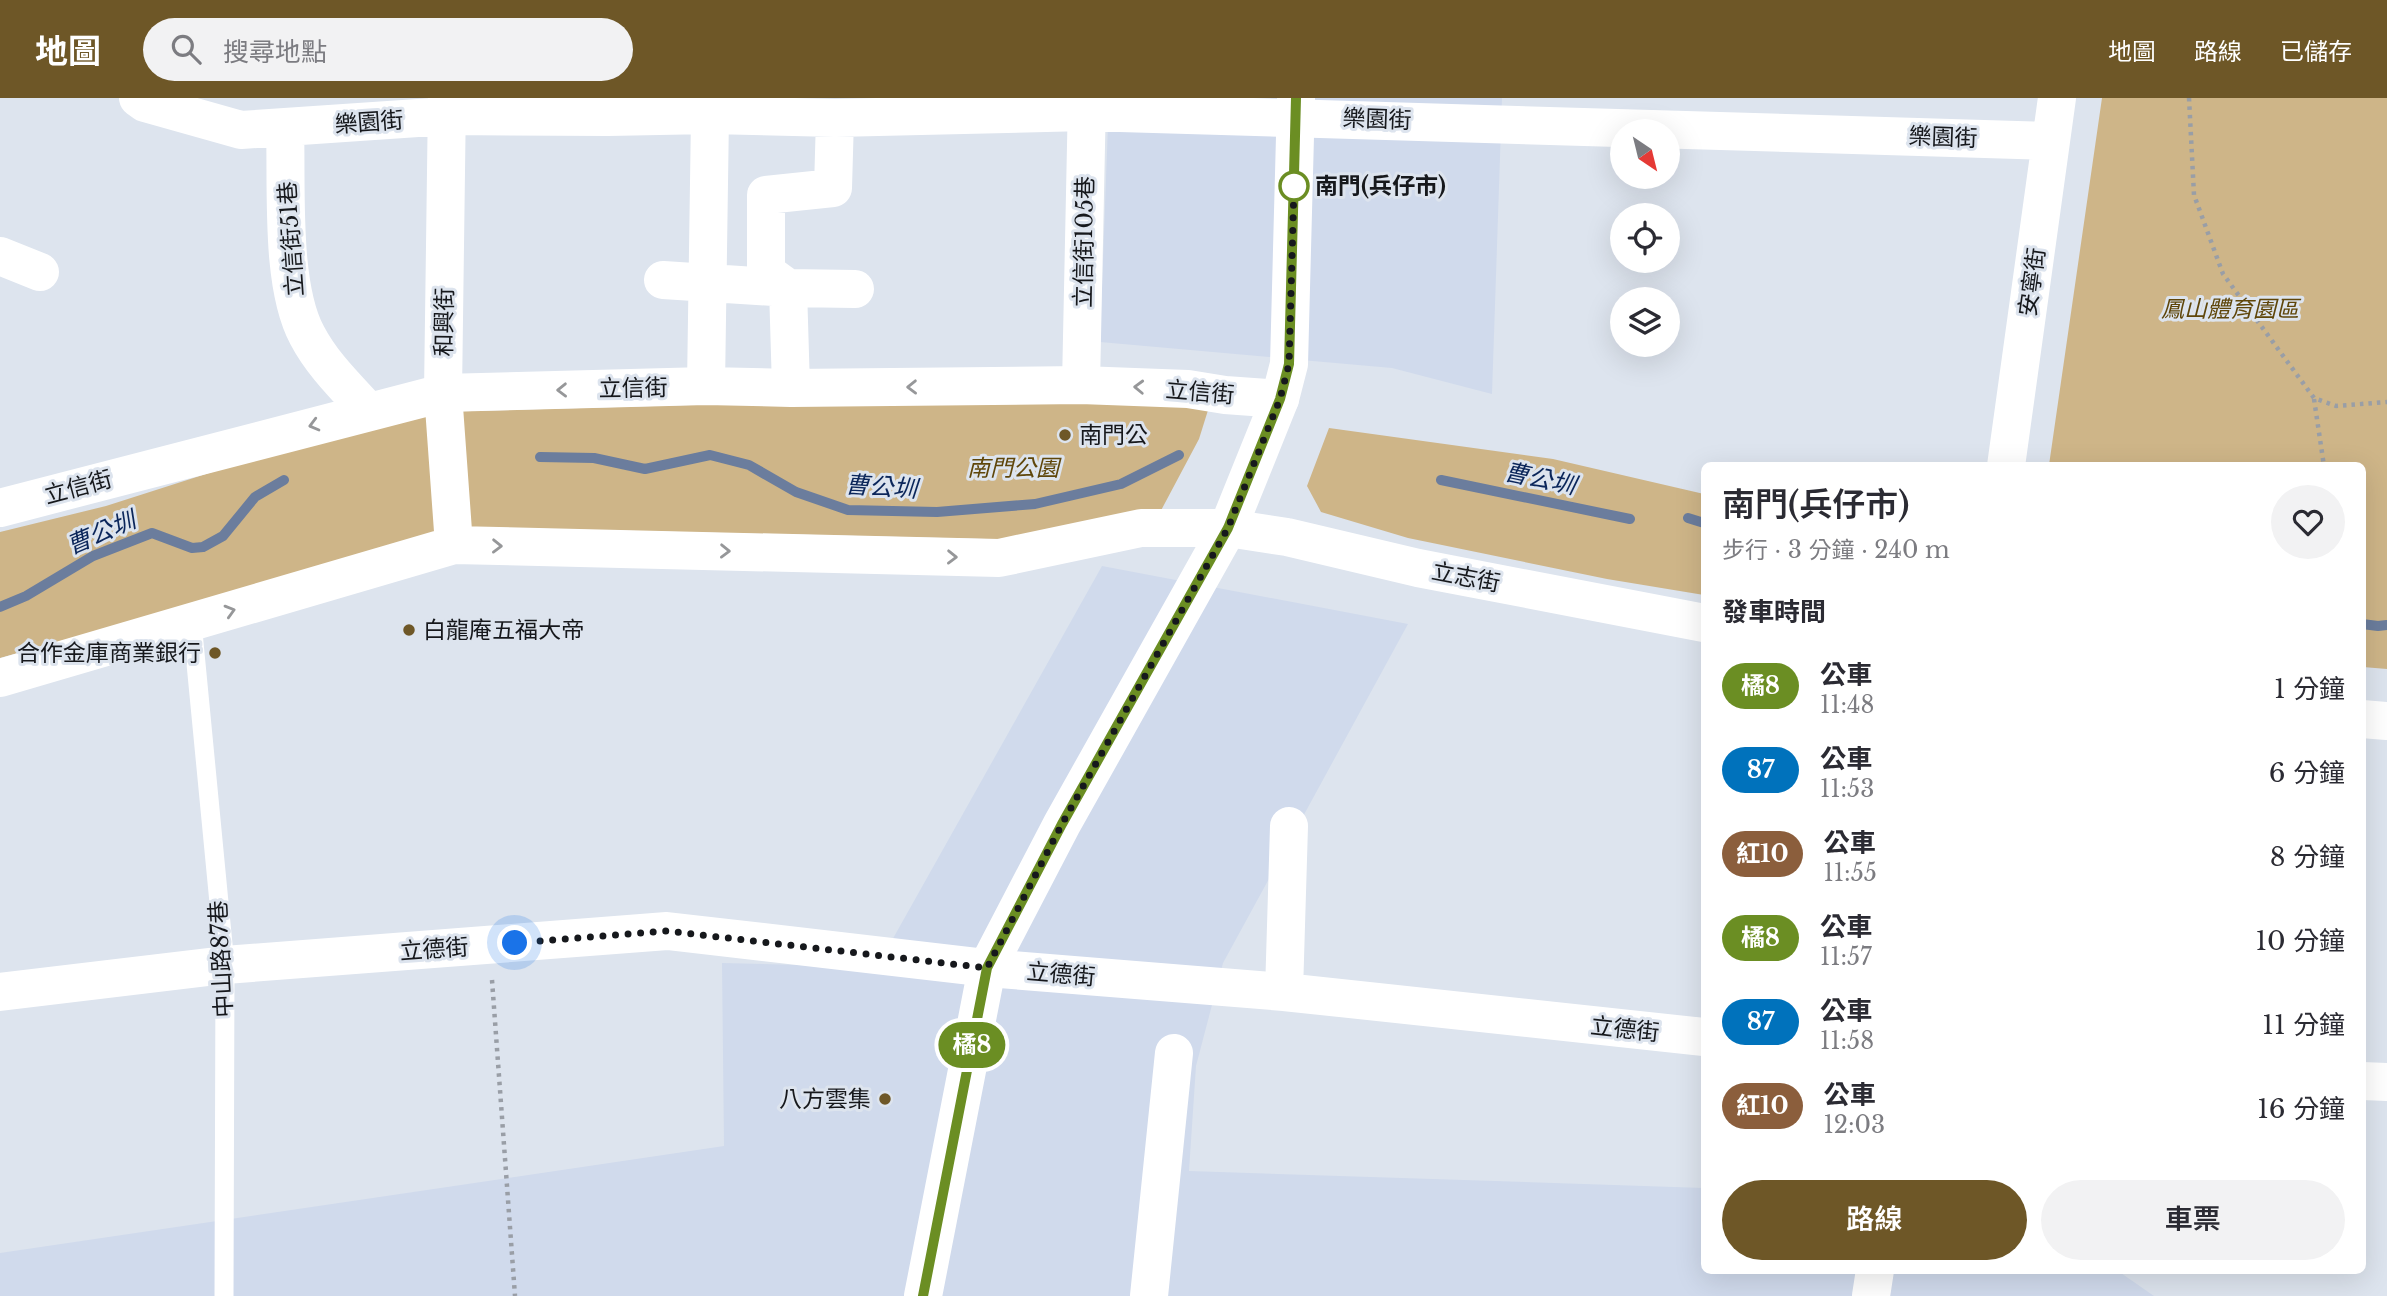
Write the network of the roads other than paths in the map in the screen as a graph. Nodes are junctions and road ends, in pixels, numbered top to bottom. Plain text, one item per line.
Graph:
1 (138, 98) edge
2 (2057, 98) edge
3 (1086, 105) edge
4 (447, 107) edge
5 (1296, 107) edge
6 (609, 108) edge
7 (710, 115) junction
8 (835, 118) junction
9 (285, 128) junction
10 (2051, 141) junction
11 (0, 256) edge
12 (40, 272) dead end
13 (663, 280) dead end
14 (707, 281) junction
15 (788, 288) junction
16 (855, 289) dead end
17 (1081, 385) junction
18 (706, 386) junction
19 (791, 388) junction
20 (443, 393) junction
21 (1280, 399) junction
22 (368, 411) junction
23 (2008, 462) edge
24 (0, 508) edge
25 (1228, 528) junction
26 (454, 545) junction
27 (192, 622) junction
28 (1701, 622) edge
29 (0, 678) edge
30 (2366, 719) edge
31 (2387, 721) edge
32 (1289, 826) dead end
33 (225, 965) junction
34 (987, 968) junction
35 (0, 992) edge
36 (1284, 992) junction
37 (1701, 1037) edge
38 (1174, 1053) dead end
39 (2366, 1081) edge
40 (2387, 1082) edge
41 (1874, 1274) edge
42 (224, 1296) edge
43 (923, 1296) edge
44 (1149, 1296) edge
45 (1871, 1296) edge

1 - 9 street, 樂園街
2 - 10 street, 安寧街
3 - 5 street, 樂園街
3 - 8 street, 樂園街
3 - 17 street, 立信街105巷
4 - 6 street, 樂園街
4 - 9 street, 樂園街
4 - 20 street, 和興街
5 - 10 street, 樂園街
5 - 21 street
6 - 7 street, 樂園街
7 - 8 street, 樂園街
7 - 14 street
8 - 15 street
9 - 22 street, 立信街51巷
10 - 23 street, 安寧街
11 - 12 street
13 - 14 street
14 - 15 street
14 - 18 street
15 - 16 street
15 - 19 street
17 -> 19 street, 立信街
21 -> 17 street, 立信街
18 - 19 street, 立信街
18 -> 20 street, 立信街
20 - 22 street, 立信街
20 - 26 street, 和興街
21 - 25 street
22 -> 24 street, 立信街
26 -> 25 street
25 - 28 street, 立志街
25 - 34 street
27 -> 26 street
27 - 29 street
27 - 33 lane, 中山路87巷
30 - 31 street
32 - 36 street
33 - 34 street, 立德街
33 - 35 street, 立德街
33 - 42 lane, 中山路87巷
34 - 36 street, 立德街
34 - 43 street
36 - 37 street, 立德街
38 - 44 street
39 - 40 street
41 - 45 street

